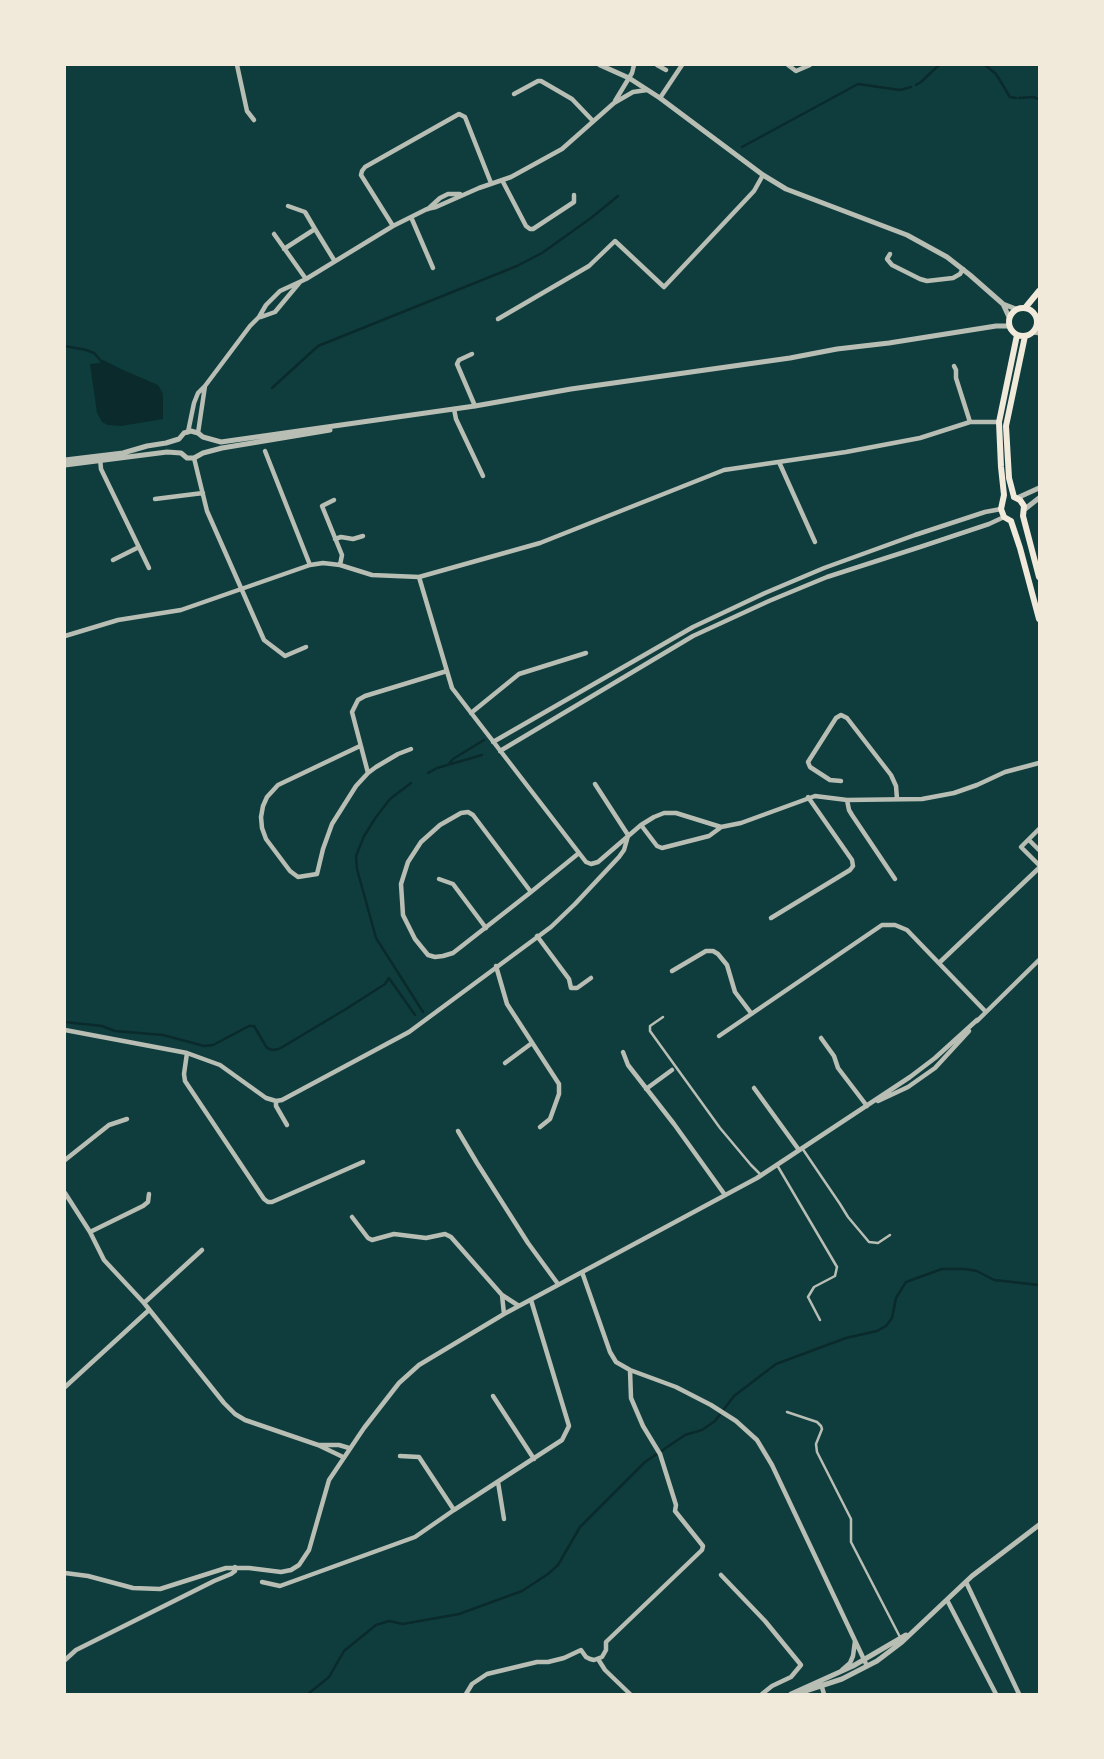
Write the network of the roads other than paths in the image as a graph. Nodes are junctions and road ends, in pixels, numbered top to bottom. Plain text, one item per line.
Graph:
1 (237, 65) edge
2 (600, 65) edge
3 (634, 65) edge
4 (657, 65) edge
5 (682, 65) edge
6 (788, 65) edge
7 (810, 65) edge
8 (666, 70) dead end
9 (629, 78) junction
10 (648, 90) junction
11 (513, 94) dead end
12 (660, 98) junction
13 (614, 103) junction
14 (254, 120) dead end
15 (593, 121) junction
16 (764, 175) junction
17 (502, 180) junction
18 (491, 183) junction
19 (574, 195) dead end
20 (288, 206) dead end
21 (411, 217) junction
22 (393, 226) junction
23 (315, 229) junction
24 (274, 234) dead end
25 (284, 249) junction
26 (890, 254) dead end
27 (334, 260) junction
28 (433, 268) dead end
29 (963, 270) junction
30 (303, 280) junction
31 (280, 291) junction
32 (1039, 291) edge
33 (287, 299) junction
34 (1003, 304) junction
35 (1039, 304) edge
36 (1025, 308) junction
37 (1016, 309) junction
38 (1034, 312) junction
39 (259, 317) junction
40 (498, 319) dead end
41 (1009, 321) junction
42 (1038, 322) edge
43 (1037, 332) edge
44 (1021, 336) junction
45 (472, 354) dead end
46 (954, 366) dead end
47 (205, 386) junction
48 (475, 406) junction
49 (454, 409) junction
50 (970, 422) junction
51 (999, 422) junction
52 (346, 425) junction
53 (188, 432) junction
54 (201, 435) junction
55 (179, 439) junction
56 (265, 451) dead end
57 (181, 453) junction
58 (203, 453) junction
59 (100, 458) junction
60 (194, 458) junction
61 (65, 460) edge
62 (779, 462) junction
63 (65, 466) edge
64 (483, 476) dead end
65 (1039, 488) edge
66 (203, 493) junction
67 (1016, 497) junction
68 (1039, 498) edge
69 (155, 499) dead end
70 (334, 500) dead end
71 (1004, 512) junction
72 (1024, 512) junction
73 (363, 536) dead end
74 (335, 539) junction
75 (815, 542) dead end
76 (139, 547) junction
77 (113, 560) dead end
78 (310, 565) junction
79 (340, 565) junction
80 (149, 568) dead end
81 (419, 577) junction
82 (1039, 577) edge
83 (241, 589) junction
84 (1039, 619) edge
85 (65, 636) edge
86 (306, 647) dead end
87 (586, 653) dead end
88 (447, 671) junction
89 (471, 713) junction
90 (493, 742) junction
91 (360, 746) junction
92 (411, 748) dead end
93 (500, 751) junction
94 (1039, 763) edge
95 (368, 773) junction
96 (841, 781) dead end
97 (596, 784) dead end
98 (808, 797) junction
99 (897, 799) junction
100 (847, 800) junction
101 (641, 825) junction
102 (720, 827) junction
103 (1039, 829) edge
104 (628, 835) junction
105 (1029, 840) junction
106 (1039, 850) edge
107 (579, 853) junction
108 (1039, 867) edge
109 (439, 879) dead end
110 (895, 879) dead end
111 (531, 892) junction
112 (771, 918) dead end
113 (485, 928) junction
114 (537, 936) junction
115 (1039, 960) edge
116 (939, 963) junction
117 (496, 966) junction
118 (672, 971) dead end
119 (591, 978) dead end
120 (986, 1012) junction
121 (751, 1013) junction
122 (663, 1017) dead end
123 (977, 1020) junction
124 (65, 1030) edge
125 (719, 1036) dead end
126 (821, 1038) dead end
127 (532, 1043) junction
128 (623, 1052) dead end
129 (187, 1053) junction
130 (505, 1063) dead end
131 (672, 1070) dead end
132 (754, 1088) dead end
133 (646, 1089) junction
134 (276, 1101) junction
135 (867, 1106) junction
136 (127, 1119) dead end
137 (287, 1125) dead end
138 (540, 1126) dead end
139 (458, 1131) dead end
140 (801, 1149) junction
141 (65, 1160) edge
142 (363, 1163) dead end
143 (777, 1164) junction
144 (761, 1175) junction
145 (65, 1193) edge
146 (149, 1194) dead end
147 (725, 1195) junction
148 (352, 1217) dead end
149 (90, 1232) junction
150 (890, 1235) dead end
151 (202, 1250) dead end
152 (582, 1272) junction
153 (558, 1284) junction
154 (502, 1295) junction
155 (531, 1300) junction
156 (144, 1303) junction
157 (519, 1306) junction
158 (149, 1310) junction
159 (504, 1314) junction
160 (820, 1320) dead end
161 (631, 1370) junction
162 (65, 1387) edge
163 (493, 1396) dead end
164 (787, 1412) dead end
165 (318, 1446) junction
166 (349, 1448) junction
167 (400, 1456) dead end
168 (343, 1457) junction
169 (534, 1459) junction
170 (498, 1482) junction
171 (454, 1510) junction
172 (504, 1519) dead end
173 (1039, 1525) edge
174 (235, 1567) junction
175 (65, 1573) edge
176 (721, 1575) dead end
177 (262, 1582) dead end
178 (966, 1582) junction
179 (947, 1600) junction
180 (855, 1640) junction
181 (901, 1640) junction
182 (598, 1659) junction
183 (65, 1660) edge
184 (865, 1663) junction
185 (840, 1671) junction
186 (820, 1683) junction
187 (466, 1694) edge
188 (630, 1694) edge
189 (762, 1694) edge
190 (791, 1694) edge
191 (796, 1694) edge
192 (824, 1694) edge
193 (996, 1694) edge
194 (1019, 1694) edge

1 - 14 street
2 - 9 street
3 - 9 street
4 - 8 street
5 - 12 street
6 - 7 street
9 - 10 street
9 - 13 street
10 - 12 street
10 - 13 street
11 - 15 street
12 - 16 street
13 - 15 street
15 - 17 street
16 - 29 street
16 - 40 street
17 - 18 street
17 - 19 street
18 - 21 street
18 - 22 street
20 - 23 street
21 - 22 street
21 - 28 street
22 - 27 street
23 - 25 street
23 - 27 street
24 - 25 street
25 - 30 street
26 - 29 street
27 - 30 street
29 - 34 street
30 - 31 street
30 - 33 street
31 - 33 street
31 - 39 street
32 - 36 main road
33 - 39 street
34 - 37 street
34 - 41 street
35 - 38 main road
36 - 37 main road
36 - 38 main road
37 - 41 main road
38 - 42 main road
39 - 47 street
41 - 44 main road
41 - 48 street
42 - 43 main road
43 - 44 main road
44 - 51 main road
44 - 67 main road
45 - 48 street
46 - 50 street
47 - 53 street
47 - 54 street
48 - 49 street
49 - 52 street
49 - 64 street
50 - 51 street
50 - 62 street
51 - 71 main road
52 - 54 street
52 - 58 street
53 - 54 street
53 - 55 street
54 - 58 street
55 - 57 street
55 - 59 street
56 - 78 street
57 - 59 street
57 - 60 street
58 - 60 street
59 - 61 street
59 - 63 street
59 - 76 street
60 - 66 street
62 - 75 street
62 - 81 street
65 - 67 street
66 - 69 street
66 - 83 street
67 - 71 main road
67 - 72 main road
68 - 72 street
70 - 74 street
71 - 72 main road
71 - 84 main road
71 - 90 street
71 - 93 street
72 - 82 main road
73 - 74 street
74 - 79 street
76 - 77 street
76 - 80 street
78 - 79 street
78 - 83 street
79 - 81 street
81 - 88 street
83 - 85 street
83 - 86 street
87 - 89 street
88 - 89 street
88 - 91 street
89 - 90 street
90 - 93 street
91 - 95 street
91 - 95 street
92 - 95 street
93 - 107 street
94 - 99 street
96 - 99 street
97 - 104 street
98 - 100 street
98 - 102 street
98 - 112 street
99 - 100 street
100 - 110 street
101 - 102 street
101 - 102 street
101 - 104 street
103 - 105 street
104 - 107 street
104 - 114 street
105 - 106 street
105 - 108 street
107 - 111 street
108 - 116 street
109 - 113 street
111 - 113 street
111 - 113 street
114 - 117 street
114 - 119 street
115 - 120 street
116 - 120 street
116 - 121 street
117 - 127 street
117 - 134 street
118 - 121 street
120 - 123 street
121 - 125 street
122 - 144 lane
123 - 135 street
123 - 135 street
124 - 129 street
126 - 135 street
127 - 130 street
127 - 138 street
128 - 133 street
129 - 134 street
129 - 142 street
131 - 133 street
132 - 140 street
133 - 147 street
134 - 137 street
135 - 140 street
136 - 141 street
139 - 153 street
140 - 143 street
140 - 150 lane
143 - 144 street
143 - 160 lane
144 - 147 street
145 - 149 street
146 - 149 street
147 - 152 street
148 - 154 street
149 - 156 street
151 - 156 street
152 - 153 street
152 - 161 street
153 - 155 street
154 - 157 street
154 - 159 street
155 - 157 street
155 - 169 street
156 - 158 street
157 - 159 street
158 - 162 street
158 - 165 street
159 - 166 street
161 - 180 street
161 - 182 street
163 - 169 street
164 - 181 lane
165 - 166 street
165 - 168 street
166 - 168 street
167 - 171 street
168 - 174 street
169 - 170 street
170 - 171 street
170 - 172 street
171 - 177 street
173 - 178 street
174 - 175 street
174 - 183 street
176 - 189 street
178 - 179 street
178 - 194 street
179 - 181 street
179 - 193 street
180 - 184 street
180 - 185 street
181 - 184 street
182 - 187 street
182 - 188 street
184 - 185 street
184 - 186 street
185 - 186 street
186 - 190 street
186 - 191 street
186 - 192 street

